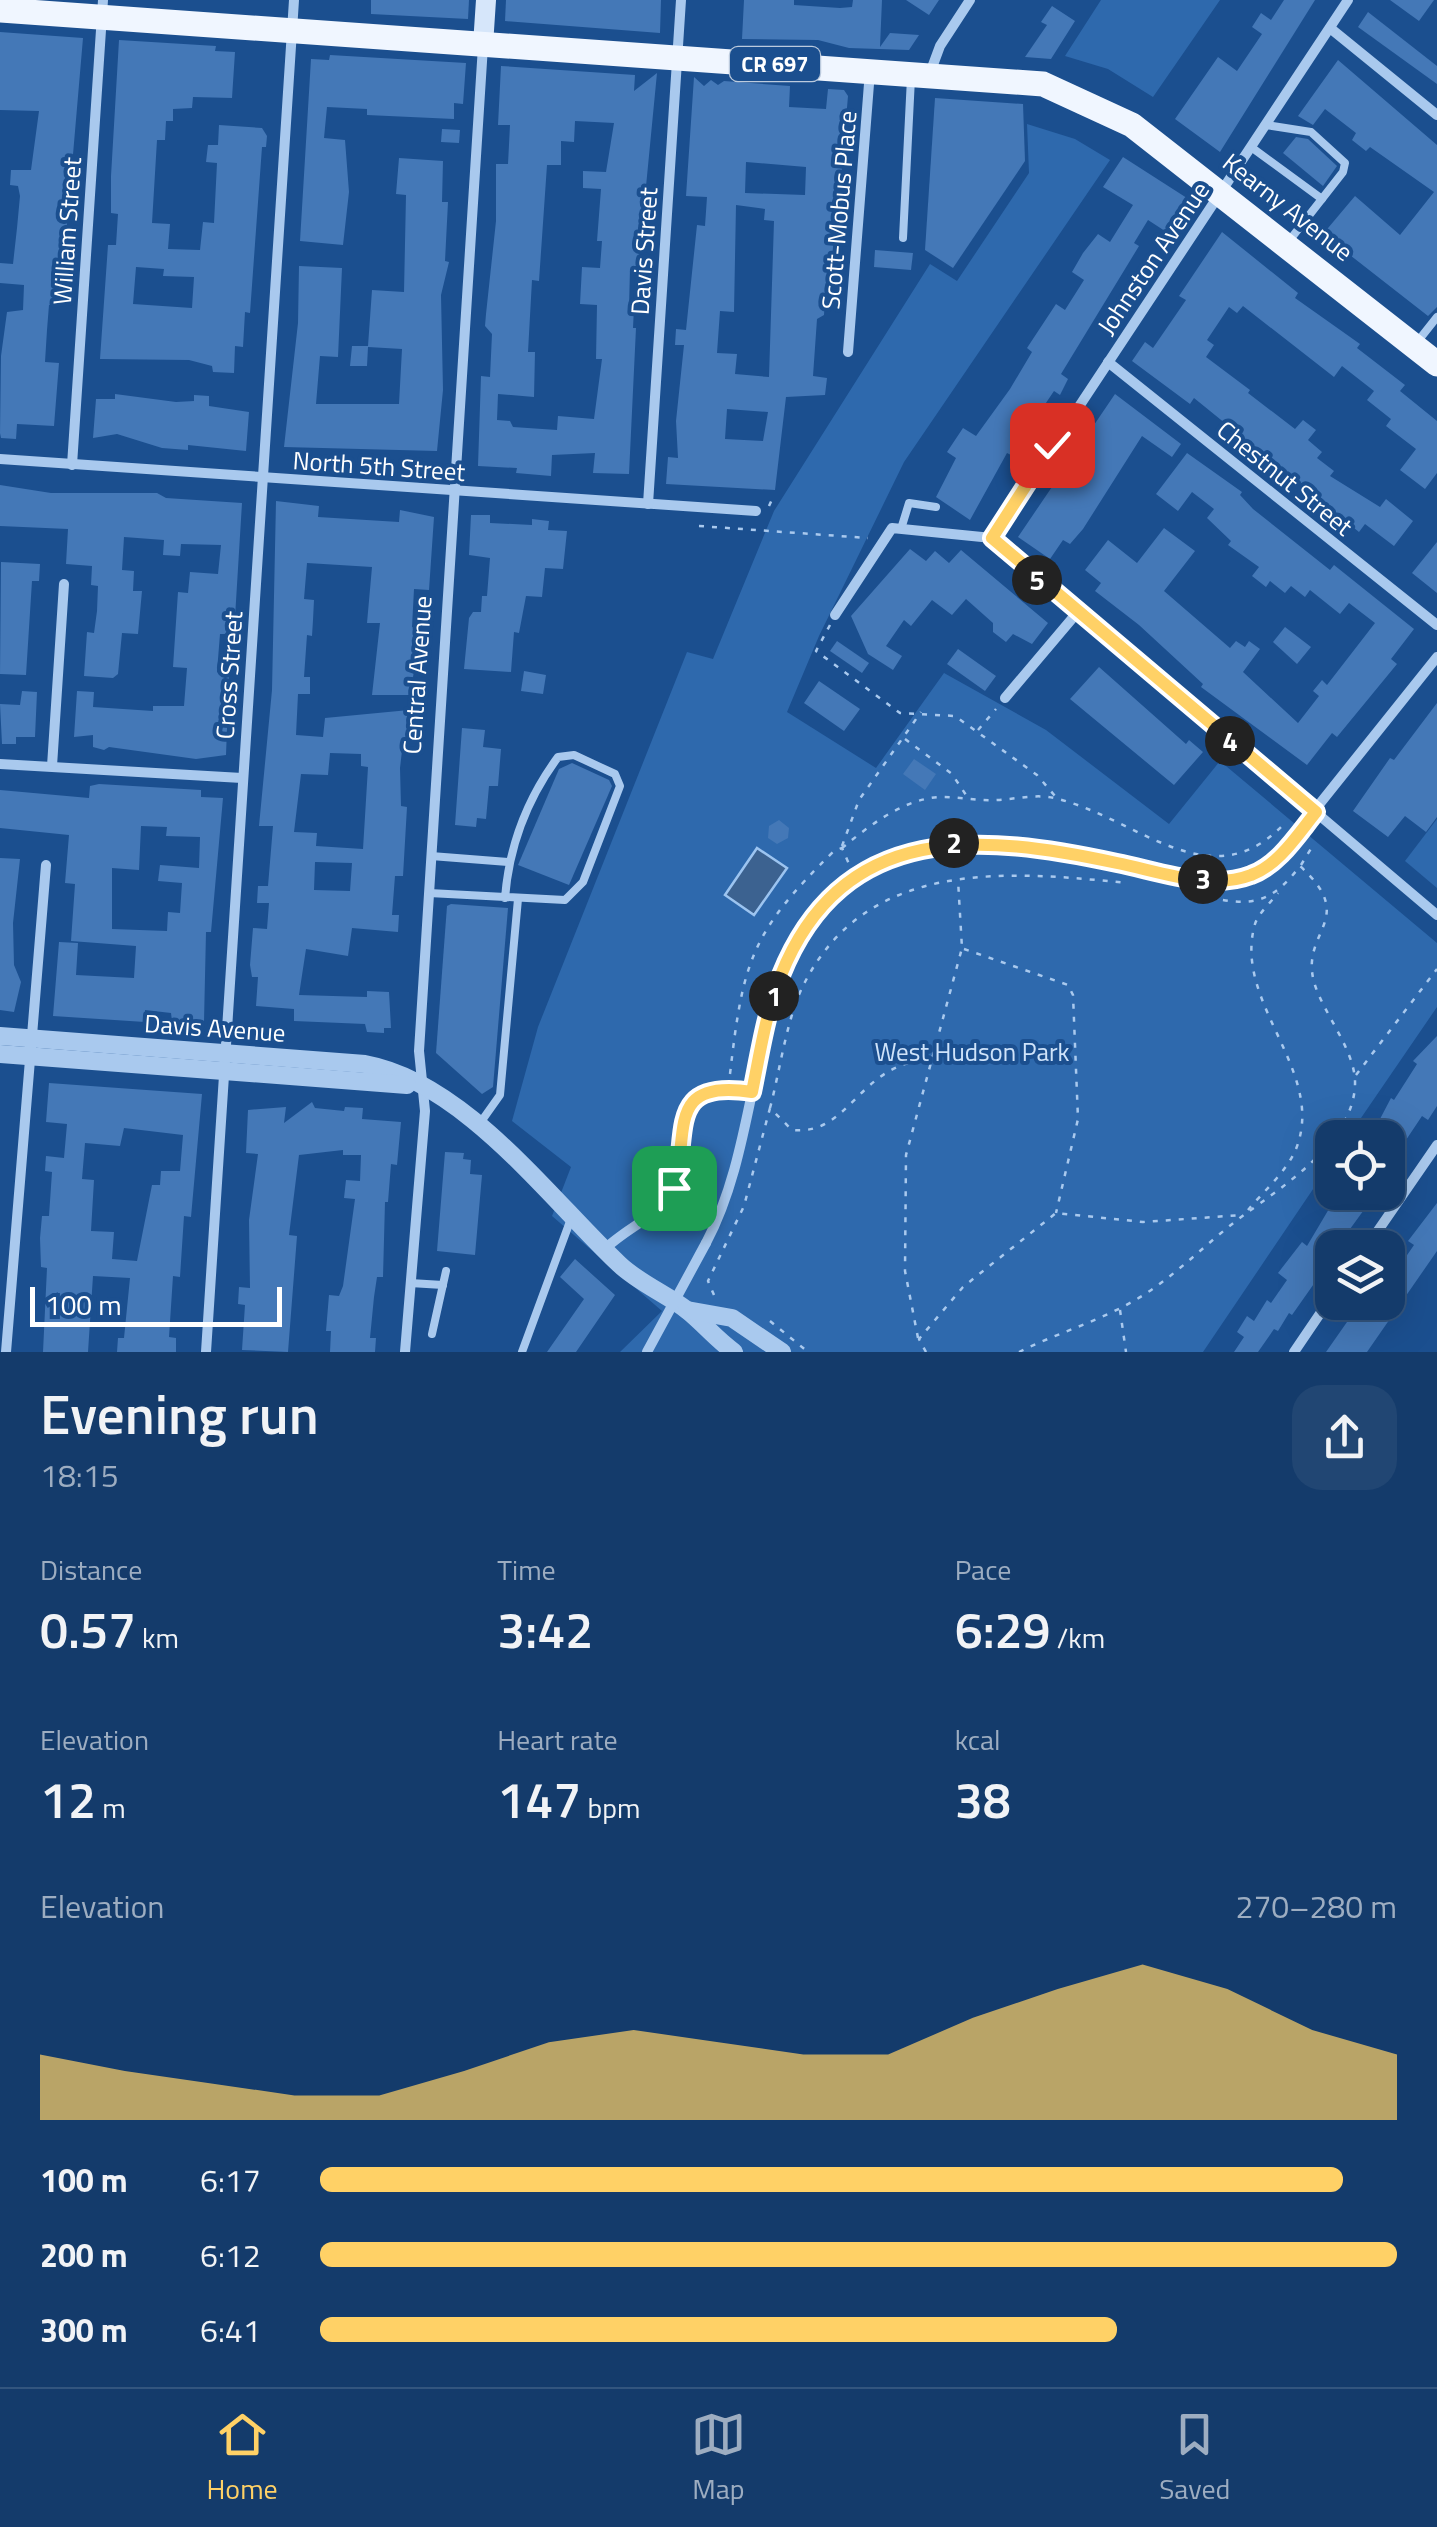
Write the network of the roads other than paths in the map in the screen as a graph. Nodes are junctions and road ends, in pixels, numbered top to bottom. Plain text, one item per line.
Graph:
1 (294, 0) edge
2 (486, 0) edge
3 (681, 0) edge
4 (970, 0) edge
5 (1348, 0) edge
6 (102, 8) edge
7 (0, 10) edge
8 (1330, 28) junction
9 (292, 31) junction
10 (483, 45) junction
11 (677, 57) junction
12 (870, 70) junction
13 (920, 74) junction
14 (1437, 115) edge
15 (1266, 125) junction
16 (1251, 147) junction
17 (1222, 191) junction
18 (1322, 200) junction
19 (902, 238) dead end
20 (1287, 244) junction
21 (1437, 317) edge
22 (1414, 346) junction
23 (848, 352) dead end
24 (1108, 362) junction
25 (1437, 364) edge
26 (0, 459) edge
27 (72, 464) junction
28 (262, 478) junction
29 (453, 492) junction
30 (648, 504) junction
31 (936, 507) dead end
32 (756, 511) dead end
33 (896, 529) junction
34 (992, 538) junction
35 (64, 584) dead end
36 (835, 614) road end
37 (1076, 614) junction
38 (1437, 625) edge
39 (1437, 657) edge
40 (1005, 698) road end
41 (0, 764) edge
42 (52, 766) junction
43 (242, 778) junction
44 (1316, 812) junction
45 (431, 856) junction
46 (508, 862) junction
47 (46, 865) dead end
48 (429, 893) junction
49 (505, 898) junction
50 (518, 899) junction
51 (1437, 915) edge
52 (0, 1036) edge
53 (30, 1047) junction
54 (0, 1054) edge
55 (226, 1062) junction
56 (422, 1086) junction
57 (752, 1092) junction
58 (477, 1127) junction
59 (1437, 1145) edge
60 (572, 1216) junction
61 (1378, 1230) edge
62 (604, 1250) junction
63 (446, 1271) dead end
64 (410, 1283) junction
65 (443, 1285) junction
66 (687, 1310) junction
67 (1316, 1320) edge
68 (432, 1334) dead end
69 (6, 1352) edge
70 (206, 1352) edge
71 (405, 1352) edge
72 (522, 1352) edge
73 (648, 1352) edge
74 (734, 1352) edge
75 (782, 1352) edge
76 (1294, 1352) edge

1 - 9 street, Cross Street
2 - 10 main road, Central Avenue
3 - 11 street, Davis Street
4 - 13 street
5 - 8 street, Johnston Avenue
6 - 7 main road, CR 697
6 - 9 main road, CR 697
6 - 27 street, William Street
8 - 14 street
8 - 15 street, Johnston Avenue
9 - 10 main road, CR 697
9 - 28 street, Cross Street
10 - 11 main road, CR 697
10 - 29 street, Central Avenue
11 - 12 main road, CR 697
11 - 30 street, Davis Street
12 - 13 main road, CR 697
12 - 23 street, Scott-Mobus Place
13 - 17 main road, Kearny Avenue / CR 697
13 - 19 lane
15 - 16 street, Johnston Avenue
15 - 18 lane
16 - 17 street, Johnston Avenue
16 - 18 lane
17 - 20 main road, Kearny Avenue / CR 697
17 - 24 street, Johnston Avenue
18 - 20 lane
20 - 22 main road, Kearny Avenue / CR 697
21 - 22 lane
22 - 25 main road, Kearny Avenue / CR 697
24 - 34 street, Johnston Avenue
24 - 38 street, Chestnut Street
26 - 27 street, North 5th Street
27 - 28 street, North 5th Street
28 - 29 street, North 5th Street
28 - 43 street, Cross Street
29 - 30 street, North 5th Street
29 - 45 street, Central Avenue
30 - 32 street, North 5th Street
31 - 33 lane
33 - 34 street
33 - 36 street
34 - 37 street
35 - 42 street
37 - 40 street
37 - 44 street
39 - 44 street
41 - 42 street
42 - 43 street
43 - 55 street, Cross Street
44 - 51 street
44 - 57 street
45 - 46 lane
45 - 48 street, Central Avenue
46 - 49 lane
46 - 50 lane
47 - 53 street
48 - 49 lane
48 - 56 street, Central Avenue
49 - 50 lane
50 - 58 lane
52 - 53 street, Davis Avenue
53 - 54 street, Davis Avenue
53 - 55 street, Davis Avenue
53 - 69 street
55 - 56 street, Davis Avenue
55 - 70 street, Cross Street
56 - 58 street, Davis Avenue
56 - 64 street, Central Avenue
57 - 62 street
57 - 73 street, bridge
58 - 60 street, Davis Avenue
59 - 61 street
60 - 62 street, Davis Avenue
60 - 72 lane
62 - 66 street, Davis Avenue
63 - 65 lane
64 - 65 lane
64 - 71 street, Central Avenue
65 - 68 lane
66 - 74 street, Davis Avenue
66 - 75 street, Davis Avenue
67 - 76 street

